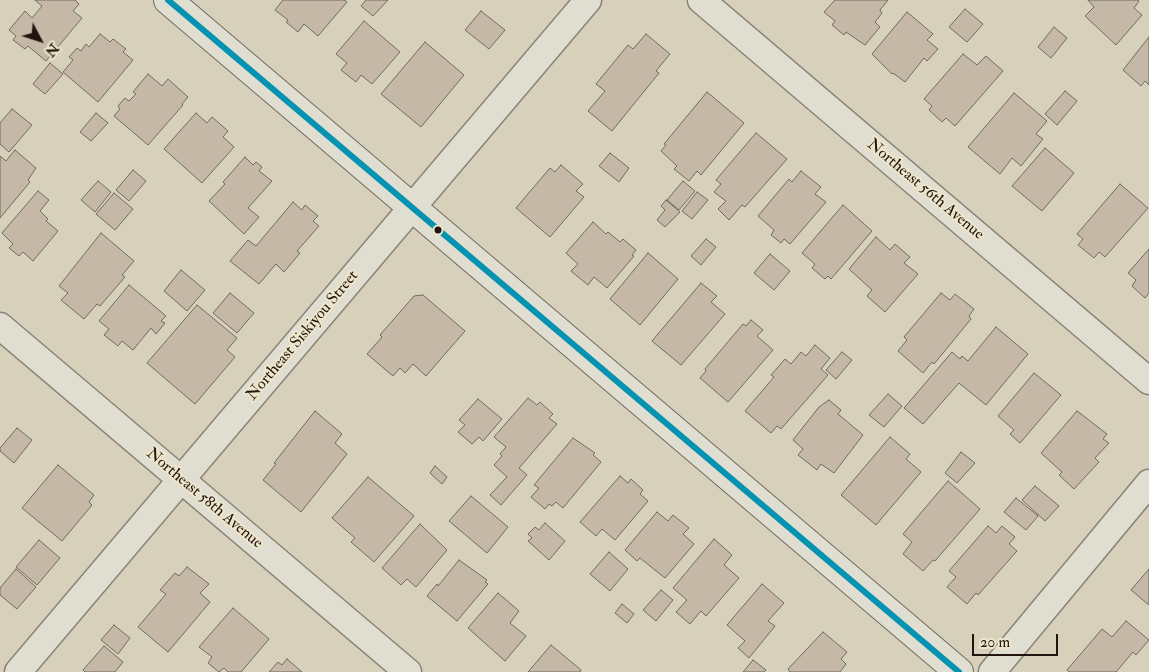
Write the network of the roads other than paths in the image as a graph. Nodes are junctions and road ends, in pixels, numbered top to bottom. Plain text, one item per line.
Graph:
1 (168, 0) edge
2 (588, 0) edge
3 (701, 0) edge
4 (412, 208) junction
5 (0, 326) edge
6 (1149, 381) edge
7 (181, 479) junction
8 (1149, 483) edge
9 (18, 672) edge
10 (408, 672) edge
11 (959, 672) edge
12 (992, 672) edge

1 - 4 main road
2 - 4 street, Northeast Siskiyou Street
3 - 6 street, Northeast 56th Avenue
4 - 7 street, Northeast Siskiyou Street
4 - 11 main road
5 - 7 street, Northeast 58th Avenue
7 - 9 street, Northeast Siskiyou Street
7 - 10 street, Northeast 58th Avenue
8 - 12 street

